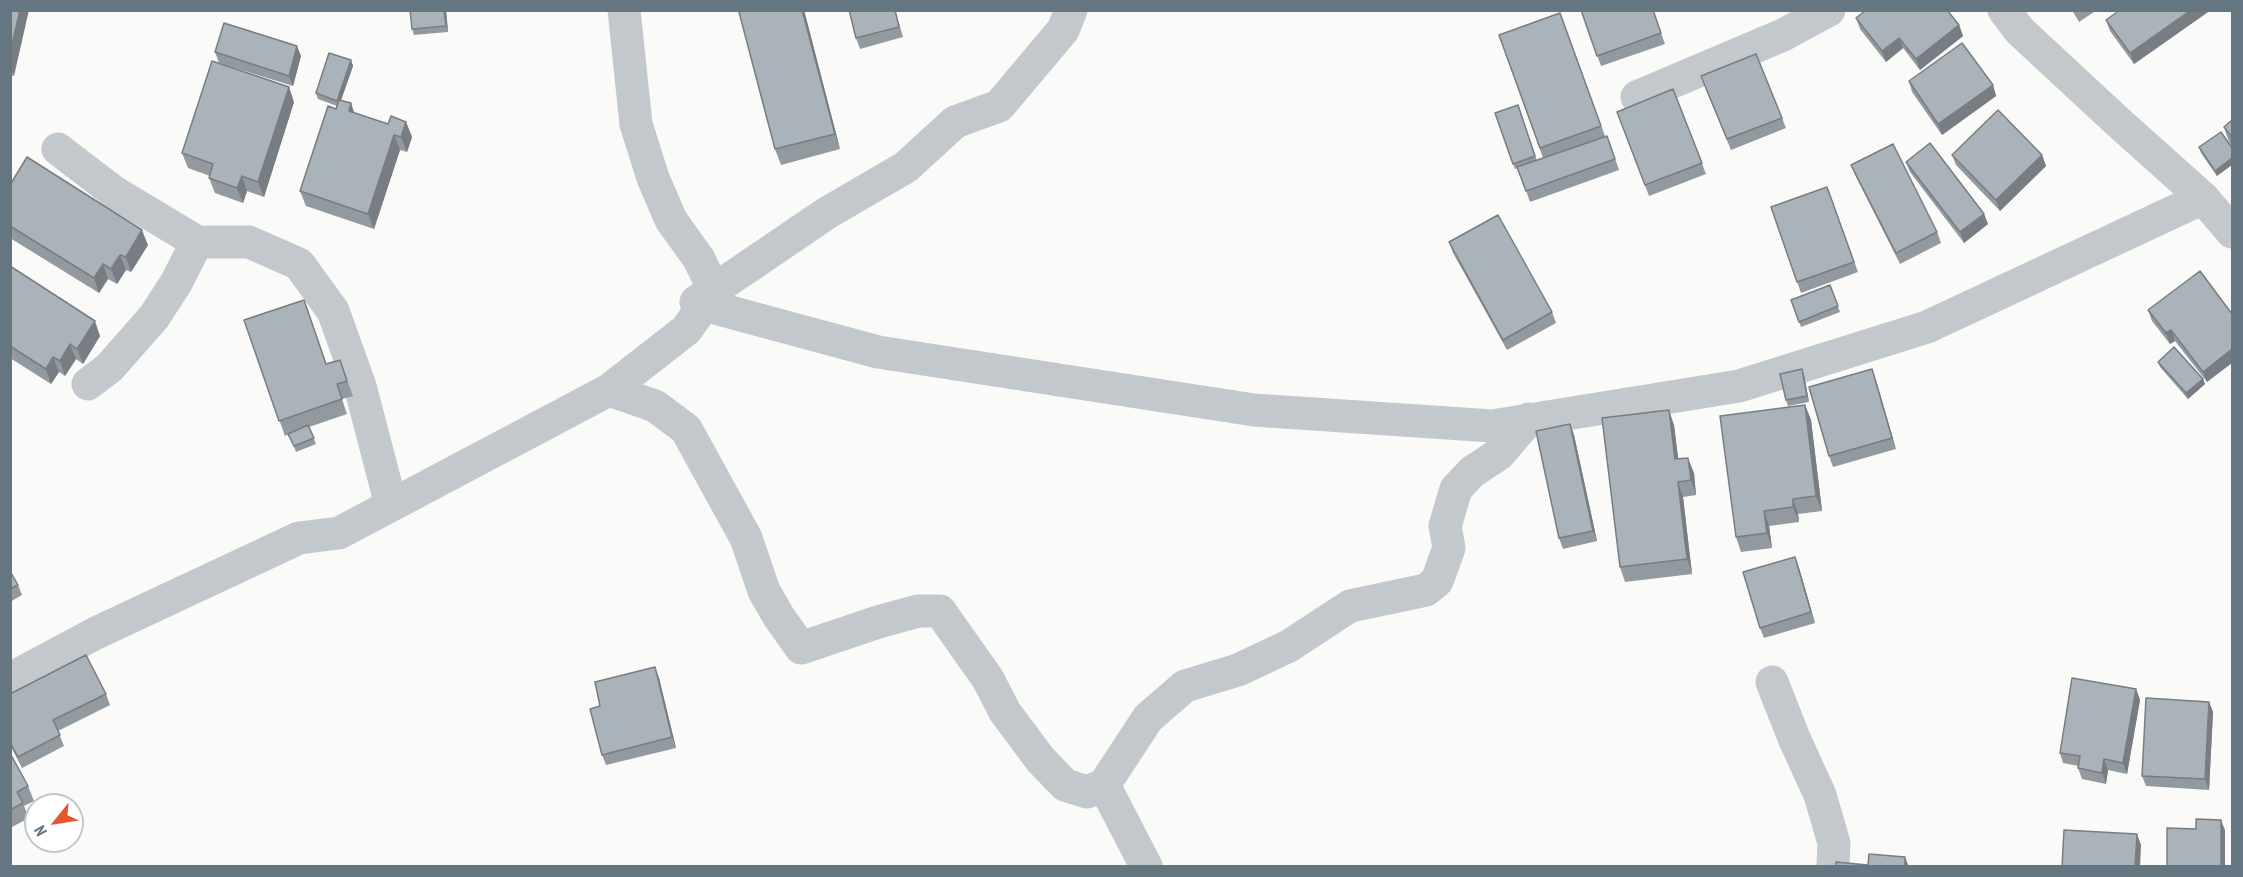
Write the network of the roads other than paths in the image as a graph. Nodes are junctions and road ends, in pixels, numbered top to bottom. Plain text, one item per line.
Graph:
1 (624, 10) edge
2 (1071, 10) edge
3 (1829, 10) edge
4 (2004, 10) edge
5 (1637, 97) dead end
6 (58, 148) dead end
7 (2203, 198) junction
8 (2232, 232) edge
9 (197, 242) junction
10 (704, 305) junction
11 (88, 384) dead end
12 (609, 390) junction
13 (1529, 419) junction
14 (471, 461) dead end
15 (391, 505) junction
16 (10, 679) edge
17 (1772, 682) dead end
18 (1104, 785) junction
19 (1146, 867) edge
20 (1833, 867) edge

1 - 10 street
2 - 12 street
3 - 5 street
4 - 7 street
6 - 9 street
7 - 8 street
7 - 13 street
9 - 11 street
9 - 15 street
10 - 12 street
10 - 13 street
12 - 14 street
12 - 15 street
12 - 18 street
13 - 18 street
15 - 16 street
17 - 20 street
18 - 19 street

